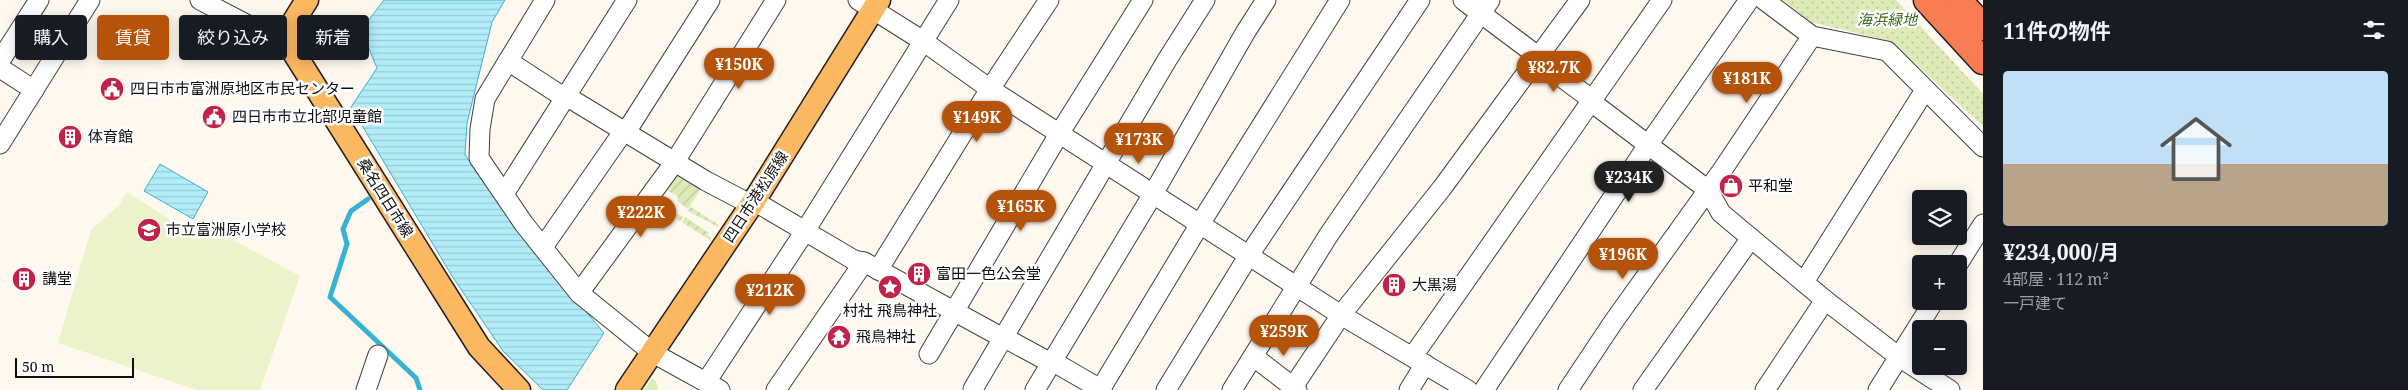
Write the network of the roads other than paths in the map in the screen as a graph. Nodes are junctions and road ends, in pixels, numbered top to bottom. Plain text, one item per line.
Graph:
1 (39, 0) edge
2 (90, 0) edge
3 (200, 0) edge
4 (307, 0) edge
5 (546, 0) edge
6 (627, 0) edge
7 (710, 0) edge
8 (776, 0) edge
9 (950, 0) edge
10 (1049, 0) edge
11 (1143, 0) edge
12 (1206, 0) edge
13 (1266, 0) edge
14 (1340, 0) edge
15 (1420, 0) edge
16 (1463, 0) edge
17 (1580, 0) edge
18 (1662, 0) edge
19 (1749, 0) edge
20 (1764, 0) edge
21 (1927, 0) edge
22 (1958, 0) edge
23 (870, 3) edge
24 (1485, 6) edge
25 (229, 15) edge
26 (1983, 27) edge
27 (287, 32) edge
28 (1812, 36) junction
29 (923, 41) junction
30 (287, 42) edge
31 (1538, 58) junction
32 (0, 61) edge
33 (508, 61) junction
34 (1983, 61) edge
35 (0, 68) edge
36 (990, 89) junction
37 (34, 90) junction
38 (1925, 90) junction
39 (565, 97) junction
40 (1590, 100) junction
41 (625, 132) junction
42 (1059, 134) junction
43 (0, 144) edge
44 (1648, 145) junction
45 (1983, 147) edge
46 (674, 163) junction
47 (1106, 164) junction
48 (1708, 190) junction
49 (504, 194) junction
50 (1153, 194) junction
51 (754, 201) junction
52 (1200, 224) junction
53 (1983, 224) edge
54 (805, 231) junction
55 (1751, 238) junction
56 (543, 247) junction
57 (1249, 255) junction
58 (1964, 255) edge
59 (871, 266) junction
60 (1804, 282) junction
61 (1296, 286) junction
62 (579, 293) junction
63 (1825, 300) junction
64 (1928, 310) edge
65 (953, 312) junction
66 (1341, 315) junction
67 (1003, 337) junction
68 (652, 354) junction
69 (929, 354) dead end
70 (378, 355) dead end
71 (1254, 356) junction
72 (1899, 357) junction
73 (1419, 360) junction
74 (1051, 362) junction
75 (713, 386) edge
76 (1294, 388) edge
77 (973, 389) edge
78 (366, 390) edge
79 (518, 390) edge
80 (627, 390) edge
81 (776, 390) edge
82 (1035, 390) edge
83 (1101, 390) edge
84 (1166, 390) edge
85 (1232, 390) edge
86 (1409, 390) edge
87 (1468, 390) edge
88 (1484, 390) edge
89 (1568, 390) edge
90 (1644, 390) edge
91 (1765, 390) edge
92 (1878, 390) edge
93 (1950, 390) edge

1 - 32 street
2 - 37 street
3 - 25 street
4 - 27 main road
5 - 33 street
6 - 39 street
7 - 41 street
8 - 46 street
9 - 29 street
10 - 36 street
11 - 42 street
12 - 47 street
13 - 50 street
14 - 52 street
15 - 57 street
16 - 24 street
17 - 31 street
18 - 40 street
19 - 44 street
20 - 28 street
21 - 34 highway
22 - 26 highway
23 - 29 street
23 - 51 main road, 四日市港松原線
24 - 31 street
24 - 61 street
28 - 38 street
28 - 48 street
29 - 36 street
29 - 54 street
30 - 79 main road, 桑名四日市線
31 - 40 street
31 - 66 street
33 - 39 street
33 - 49 street
35 - 37 street
36 - 42 street
36 - 59 street
37 - 43 street
38 - 45 street
38 - 60 street
39 - 41 street
39 - 49 street
40 - 44 street
40 - 73 street
41 - 46 street
41 - 56 street
42 - 47 street
42 - 65 street
44 - 48 street
44 - 88 street
46 - 51 street
46 - 62 street
47 - 50 street
47 - 67 street
48 - 55 street
48 - 89 street
49 - 56 street
50 - 52 street
50 - 74 street
51 - 54 street
51 - 68 main road, 四日市港松原線
52 - 57 street
52 - 83 street
53 - 58 street
54 - 59 street
54 - 75 street
55 - 60 street
55 - 90 street
56 - 62 street
57 - 61 street
57 - 84 street
59 - 65 street
59 - 81 street
60 - 63 street
61 - 66 street
61 - 71 street
62 - 68 street
63 - 72 street
63 - 91 street
64 - 72 street
65 - 67 street
65 - 69 street
66 - 73 street
66 - 76 street
67 - 74 street
67 - 77 street
68 - 75 street
68 - 80 main road, 四日市港松原線
70 - 78 street
71 - 76 street
71 - 85 street
72 - 92 street
72 - 93 street
73 - 86 street
73 - 87 street
74 - 82 street
74 - 83 street

